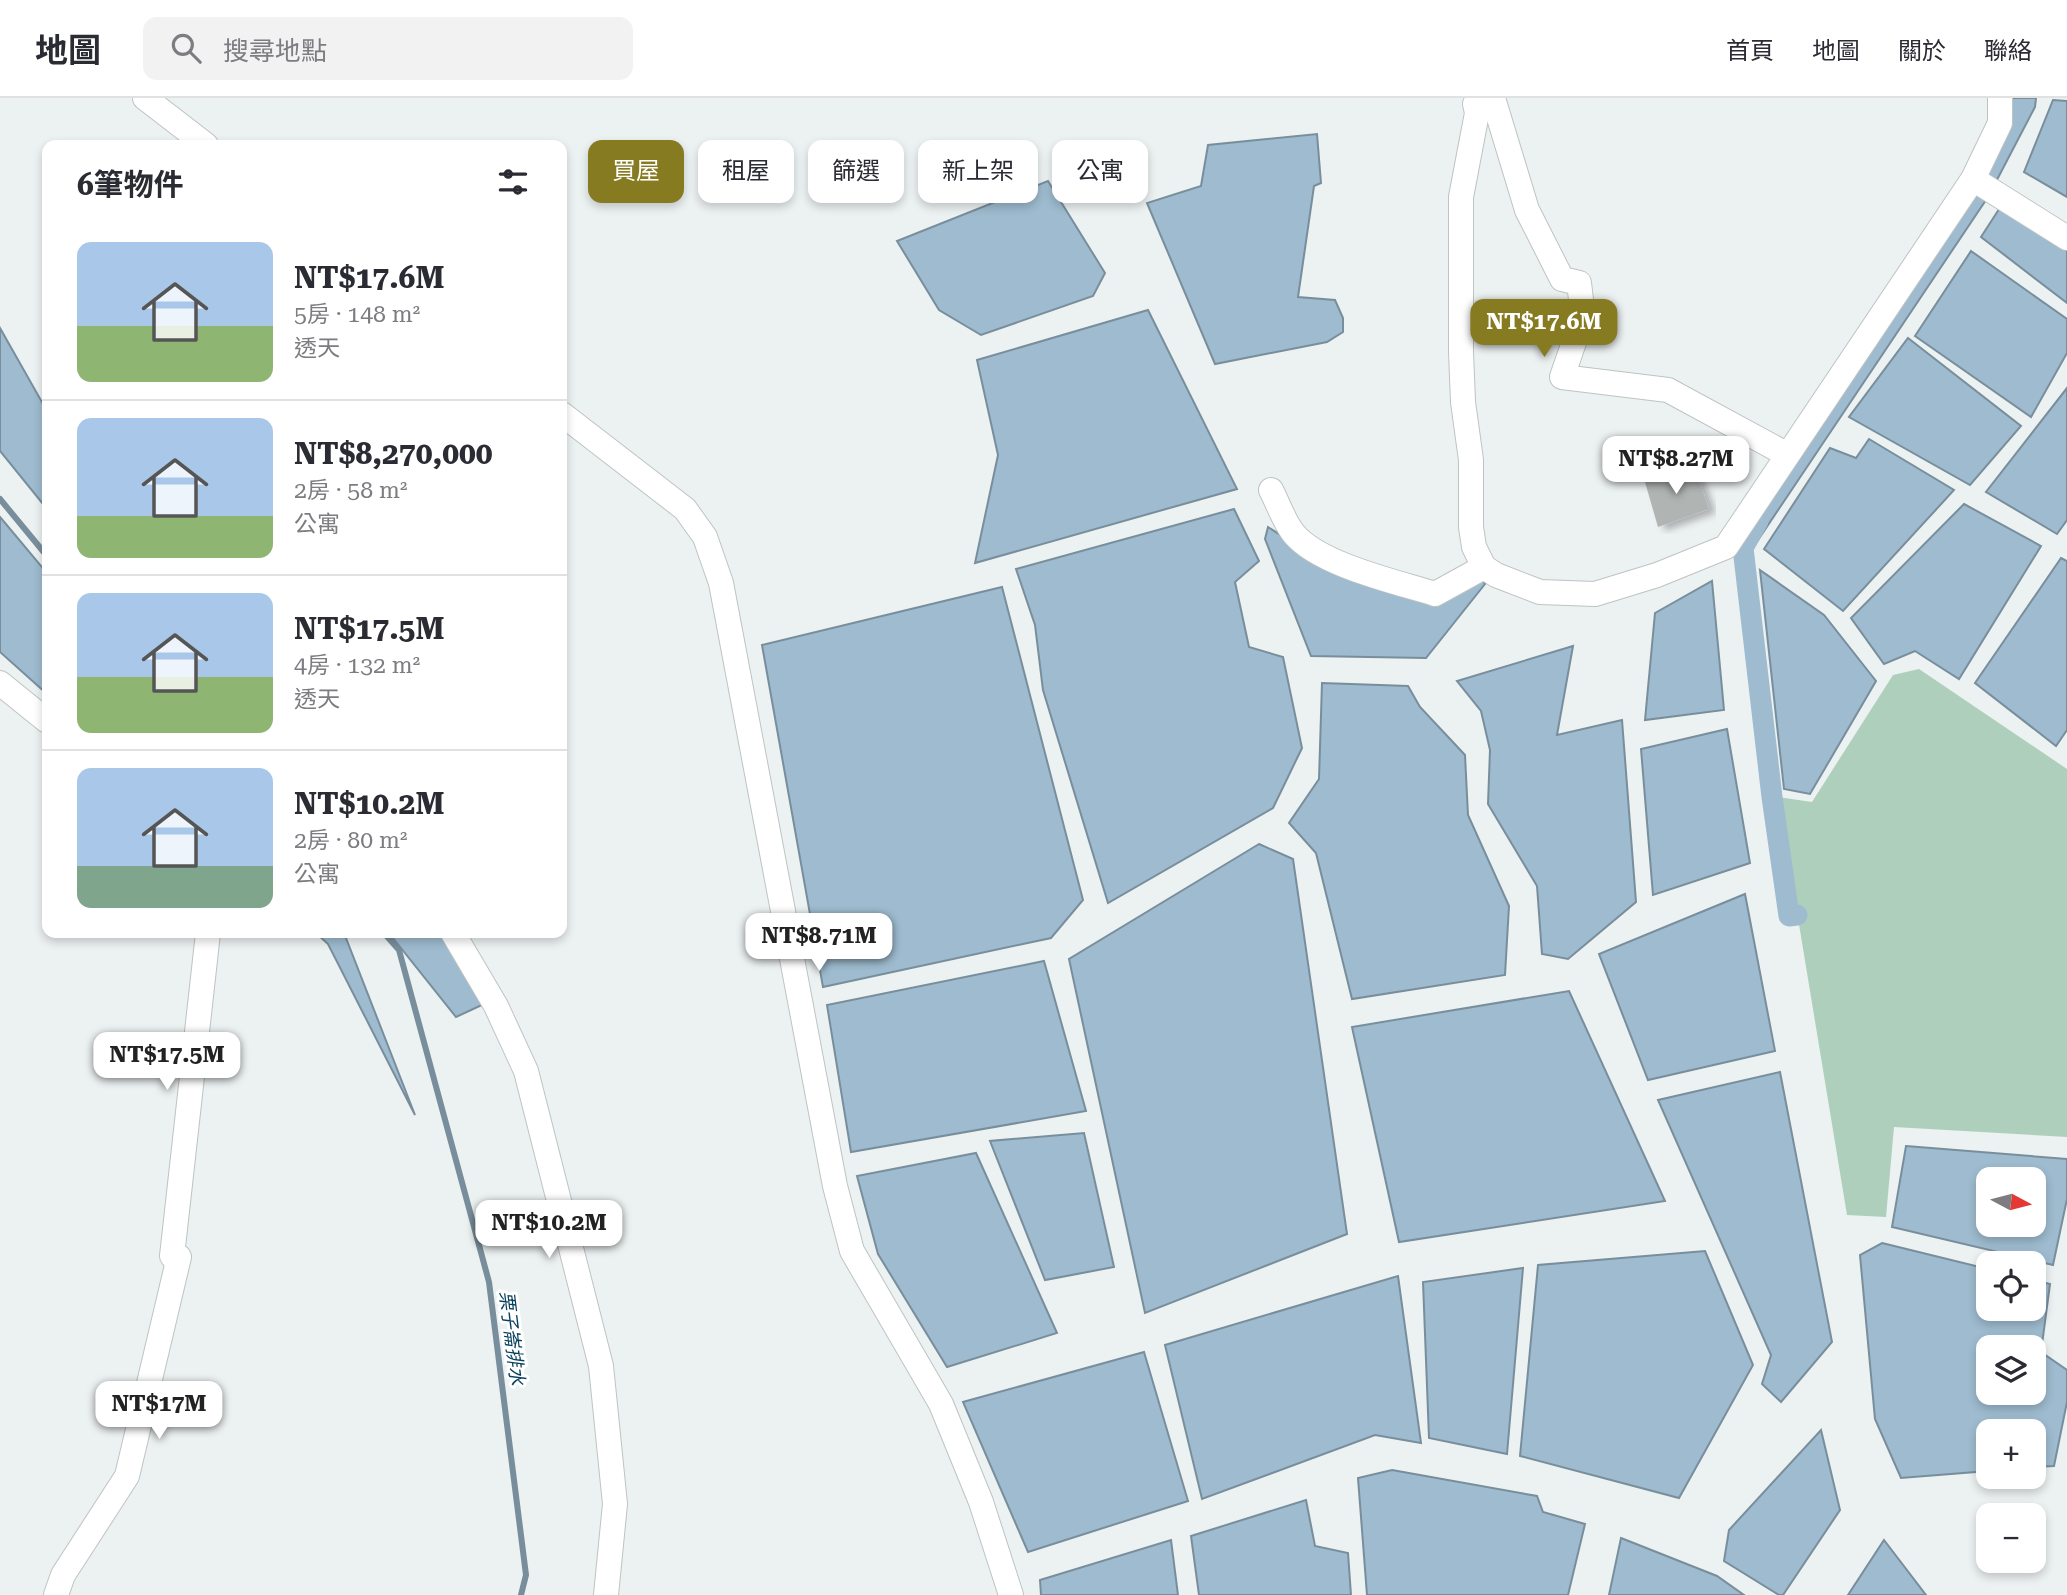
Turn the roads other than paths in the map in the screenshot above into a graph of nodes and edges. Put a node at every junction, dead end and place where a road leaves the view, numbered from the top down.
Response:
1 (145, 98) edge
2 (2000, 98) edge
3 (1484, 101) edge
4 (200, 140) edge
5 (1986, 186) junction
6 (2067, 238) edge
7 (567, 418) edge
8 (1786, 454) junction
9 (1271, 490) dead end
10 (1484, 567) junction
11 (0, 683) edge
12 (42, 717) edge
13 (207, 938) edge
14 (456, 938) edge
15 (56, 1595) edge
16 (606, 1595) edge
17 (1011, 1595) edge

1 - 4 street
2 - 5 street
3 - 8 street
3 - 10 street
5 - 6 street
5 - 8 street
7 - 17 street
8 - 10 street
9 - 10 street
11 - 12 street
13 - 15 street
14 - 16 street

